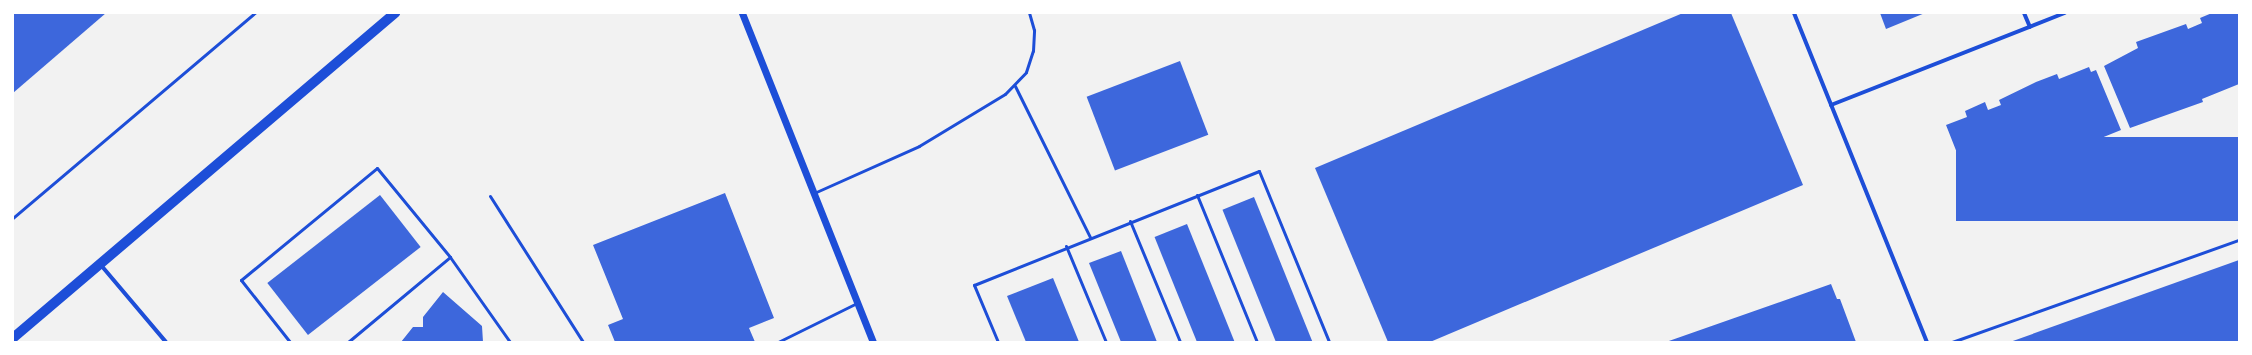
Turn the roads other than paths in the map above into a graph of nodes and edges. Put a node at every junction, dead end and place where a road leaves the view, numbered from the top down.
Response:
1 (395, 13) edge
2 (742, 13) edge
3 (1029, 13) edge
4 (1794, 13) edge
5 (2024, 13) edge
6 (2064, 13) edge
7 (2030, 27) junction
8 (1015, 86) junction
9 (1831, 105) junction
10 (814, 193) junction
11 (1197, 195) junction
12 (490, 196) dead end
13 (1130, 221) junction
14 (1090, 237) junction
15 (2239, 240) edge
16 (1066, 246) junction
17 (450, 257) junction
18 (100, 264) junction
19 (858, 303) junction
20 (13, 338) edge
21 (166, 342) edge
22 (290, 342) edge
23 (348, 342) edge
24 (510, 342) edge
25 (583, 342) edge
26 (778, 342) edge
27 (873, 342) edge
28 (998, 342) edge
29 (1106, 342) edge
30 (1180, 342) edge
31 (1257, 342) edge
32 (1329, 342) edge
33 (1927, 342) edge
34 (1952, 342) edge

1 - 18 main road
2 - 10 street
3 - 8 lane
4 - 9 street
5 - 7 street
6 - 7 street
7 - 9 street
8 - 10 lane
8 - 14 lane
9 - 33 street
10 - 19 street
11 - 13 lane
11 - 31 lane
11 - 32 lane
12 - 25 lane
13 - 14 lane
13 - 30 lane
14 - 16 lane
15 - 34 lane
16 - 28 lane
16 - 29 lane
17 - 22 lane
17 - 23 lane
17 - 24 lane
18 - 20 main road
18 - 21 street
19 - 26 lane
19 - 27 street

